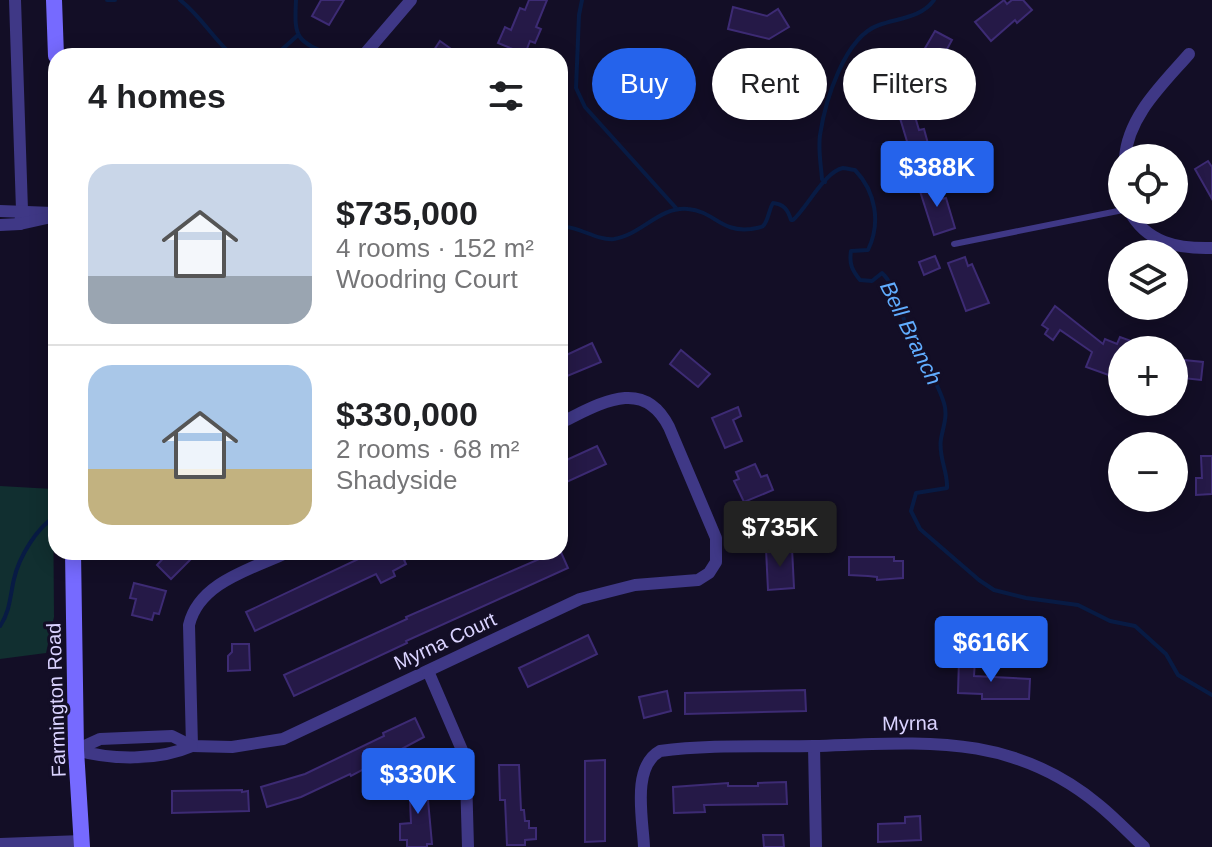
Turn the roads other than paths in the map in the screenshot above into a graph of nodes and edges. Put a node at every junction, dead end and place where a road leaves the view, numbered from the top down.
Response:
1 (15, 0) edge
2 (54, 0) edge
3 (411, 0) edge
4 (56, 48) edge
5 (370, 48) edge
6 (1189, 54) dead end
7 (1128, 144) edge
8 (22, 210) junction
9 (0, 211) edge
10 (1108, 213) edge
11 (48, 214) edge
12 (48, 217) edge
13 (20, 224) junction
14 (1139, 224) edge
15 (0, 225) edge
16 (954, 244) dead end
17 (1212, 248) edge
18 (568, 419) edge
19 (73, 560) edge
20 (272, 560) edge
21 (428, 671) junction
22 (192, 746) junction
23 (814, 746) junction
24 (76, 750) junction
25 (0, 844) edge
26 (82, 844) edge
27 (468, 847) edge
28 (644, 847) edge
29 (816, 847) edge
30 (1144, 847) edge

1 - 8 street
2 - 4 main road
3 - 5 street
6 - 7 street
8 - 9 street
8 - 11 street
8 - 13 street
10 - 16 lane
12 - 13 street
13 - 15 street
14 - 17 street
18 - 21 street, Myrna Court
19 - 24 main road, Farmington Road
20 - 22 street
21 - 22 street, Myrna Court
21 - 27 street
22 - 24 street, Myrna Court
23 - 28 street, Myrna
23 - 29 street
23 - 30 street, Myrna
24 - 26 main road, Farmington Road
25 - 26 street

